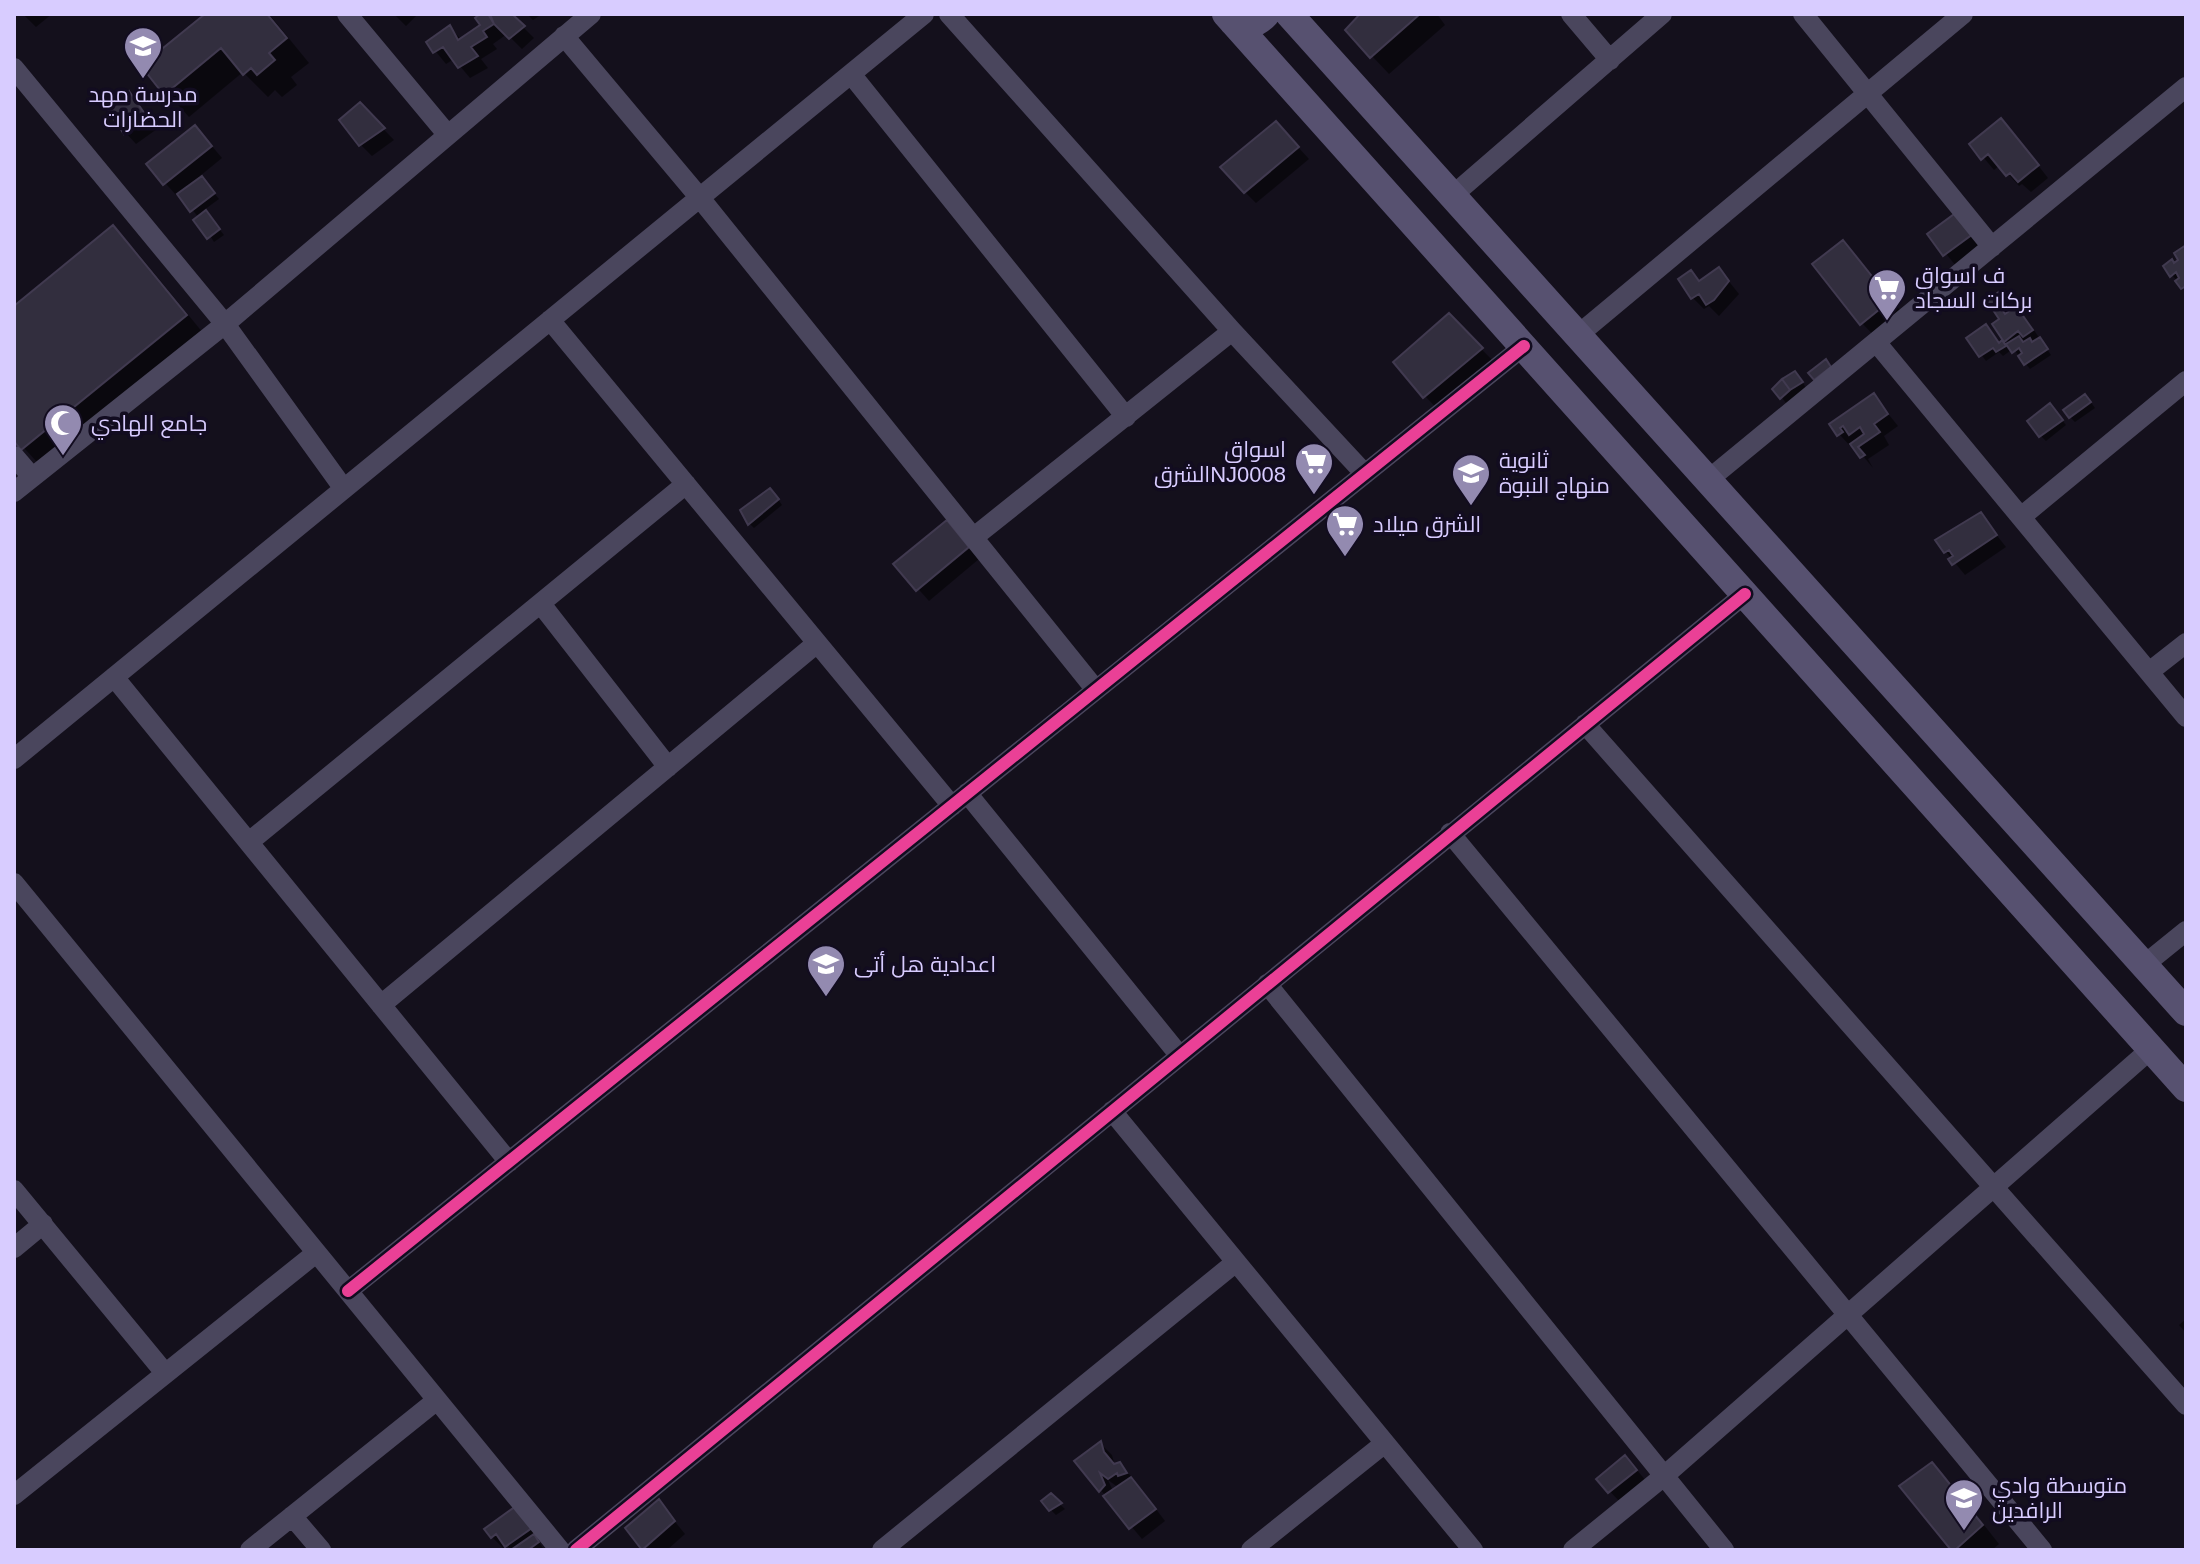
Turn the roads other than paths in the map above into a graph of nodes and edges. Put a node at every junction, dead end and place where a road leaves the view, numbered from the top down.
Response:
1 (347, 14) edge
2 (591, 14) edge
3 (924, 14) edge
4 (949, 14) edge
5 (1266, 14) edge
6 (1289, 14) edge
7 (1571, 14) edge
8 (1662, 14) edge
9 (1803, 14) edge
10 (1963, 14) edge
11 (1230, 18) edge
12 (564, 36) junction
13 (1610, 60) junction
14 (14, 68) edge
15 (1342, 73) junction
16 (851, 74) junction
17 (2186, 87) edge
18 (1868, 94) junction
19 (1306, 103) junction
20 (447, 134) junction
21 (1452, 196) junction
22 (700, 198) junction
23 (1992, 247) junction
24 (550, 320) junction
25 (225, 324) junction
26 (1232, 331) junction
27 (1578, 335) junction
28 (1876, 342) junction
29 (1524, 346) junction
30 (2186, 381) edge
31 (1126, 417) junction
32 (14, 456) edge
33 (1365, 474) junction
34 (32, 477) junction
35 (1708, 480) junction
36 (686, 484) junction
37 (344, 489) junction
38 (14, 492) edge
39 (2021, 517) junction
40 (974, 537) junction
41 (1745, 594) junction
42 (541, 604) junction
43 (817, 643) junction
44 (2186, 643) edge
45 (2149, 672) junction
46 (114, 677) junction
47 (1096, 690) junction
48 (2186, 717) edge
49 (1585, 724) junction
50 (14, 759) edge
51 (668, 767) junction
52 (959, 800) junction
53 (1450, 833) junction
54 (249, 842) junction
55 (14, 883) edge
56 (2186, 931) edge
57 (2144, 965) junction
58 (1267, 984) junction
59 (381, 1005) junction
60 (2186, 1012) edge
61 (2151, 1049) junction
62 (1180, 1056) junction
63 (2186, 1088) edge
64 (1112, 1111) junction
65 (509, 1162) junction
66 (1995, 1187) junction
67 (14, 1190) edge
68 (43, 1224) junction
69 (14, 1248) edge
70 (316, 1253) junction
71 (1236, 1262) junction
72 (348, 1291) junction
73 (1848, 1315) junction
74 (165, 1373) junction
75 (437, 1400) junction
76 (2186, 1405) edge
77 (1385, 1443) junction
78 (1664, 1476) junction
79 (14, 1495) edge
80 (292, 1516) junction
81 (250, 1550) edge
82 (321, 1550) edge
83 (560, 1550) edge
84 (576, 1550) edge
85 (882, 1550) edge
86 (1251, 1550) edge
87 (1473, 1550) edge
88 (1573, 1550) edge
89 (1724, 1550) edge
90 (2042, 1550) edge

1 - 20 street
2 - 12 street
3 - 16 street
4 - 26 street
5 - 11 street
6 - 15 street
7 - 13 street
8 - 13 street
9 - 18 street
10 - 18 street
11 - 19 street
12 - 20 street
12 - 22 street
13 - 21 street
14 - 25 street
15 - 19 street
15 - 21 street
16 - 22 street
16 - 31 street
17 - 23 street
18 - 23 street
18 - 27 street
19 - 29 street
20 - 25 street
21 - 27 street
22 - 24 street
22 - 40 street
23 - 28 street
24 - 36 street
24 - 37 street
25 - 34 street
25 - 37 street
26 - 31 street
26 - 33 street
27 - 35 street
28 - 35 street
28 - 39 street
29 - 33 street
29 - 41 street
30 - 39 street
31 - 40 street
32 - 34 street
33 - 47 street
34 - 38 street
35 - 57 street
36 - 42 street
36 - 43 street
37 - 46 street
39 - 45 street
40 - 47 street
41 - 49 street
41 - 61 street
42 - 51 street
42 - 54 street
43 - 51 street
43 - 52 street
44 - 45 street
45 - 48 street
46 - 50 street
46 - 54 street
47 - 52 street
49 - 53 street
49 - 66 street
51 - 59 street
52 - 62 street
52 - 65 street
53 - 58 street
53 - 73 street
54 - 59 street
55 - 70 street
56 - 57 street
57 - 60 street
58 - 62 street
58 - 78 street
59 - 65 street
61 - 63 street
61 - 66 street
62 - 64 street
64 - 71 street
64 - 84 street
65 - 72 street
66 - 73 street
66 - 76 street
67 - 68 street
68 - 69 street
68 - 74 street
70 - 72 street
70 - 74 street
71 - 77 street
71 - 85 street
72 - 75 street
73 - 78 street
73 - 90 street
74 - 79 street
75 - 80 street
75 - 83 street
77 - 86 street
77 - 87 street
78 - 88 street
78 - 89 street
80 - 81 street
80 - 82 street

